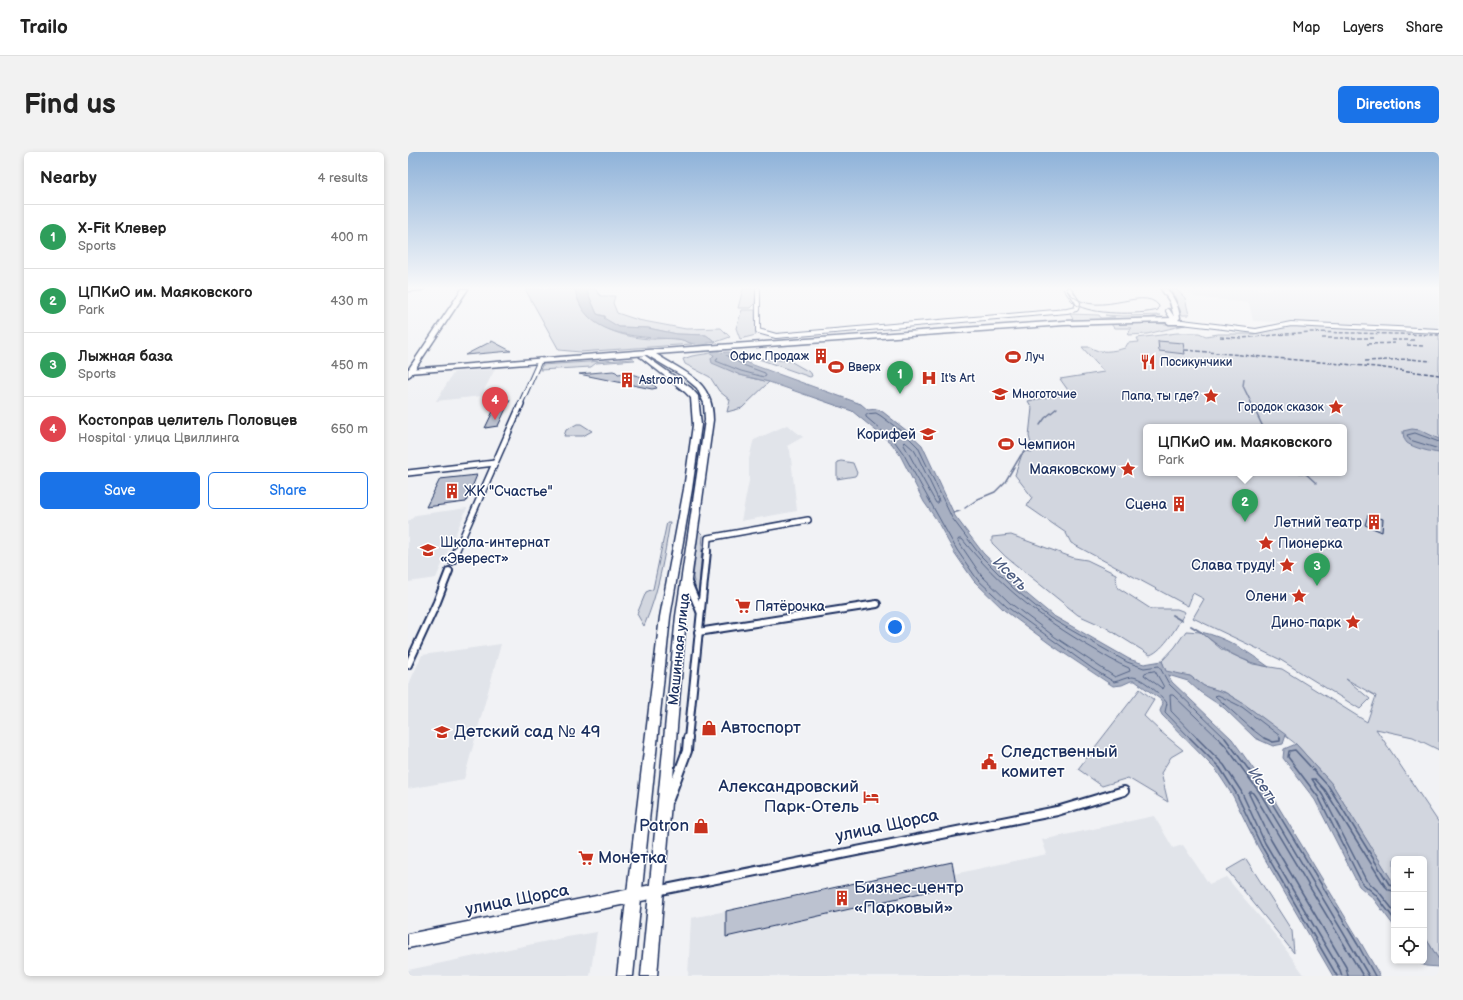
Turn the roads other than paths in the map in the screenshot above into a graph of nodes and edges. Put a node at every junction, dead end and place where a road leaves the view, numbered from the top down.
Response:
1 (439, 327) edge
2 (758, 327) edge
3 (881, 327) edge
4 (1001, 327) edge
5 (1226, 327) edge
6 (1274, 327) edge
7 (1376, 327) edge
8 (1439, 330) edge
9 (684, 351) junction
10 (648, 352) junction
11 (637, 353) junction
12 (540, 360) junction
13 (409, 372) edge
14 (681, 372) junction
15 (495, 463) junction
16 (408, 473) edge
17 (808, 520) dead end
18 (452, 561) dead end
19 (449, 571) dead end
20 (686, 578) junction
21 (878, 604) dead end
22 (701, 612) junction
23 (698, 632) junction
24 (408, 665) edge
25 (1124, 791) dead end
26 (664, 813) junction
27 (656, 891) junction
28 (633, 896) junction
29 (408, 941) edge
30 (625, 976) edge
31 (649, 976) edge

1 - 13 main road
2 - 3 street
4 - 9 main road
5 - 6 street
7 - 8 street
9 - 10 main road
9 - 14 main road
10 - 11 main road
10 - 14 main road, Машинная улица
11 - 12 main road
11 - 28 main road, Машинная улица
12 - 13 main road
12 - 15 street
14 - 20 main road, Машинная улица
15 - 16 street
15 - 18 street
17 - 22 street
19 - 24 street
20 - 22 street
20 - 26 main road, Машинная улица
21 - 23 street
22 - 23 street
23 - 26 street
25 - 27 street, улица Щорса
26 - 27 main road, Машинная улица
27 - 28 main road, улица Щорса
27 - 31 main road, Машинная улица
28 - 29 main road, улица Щорса
28 - 30 main road, Машинная улица

